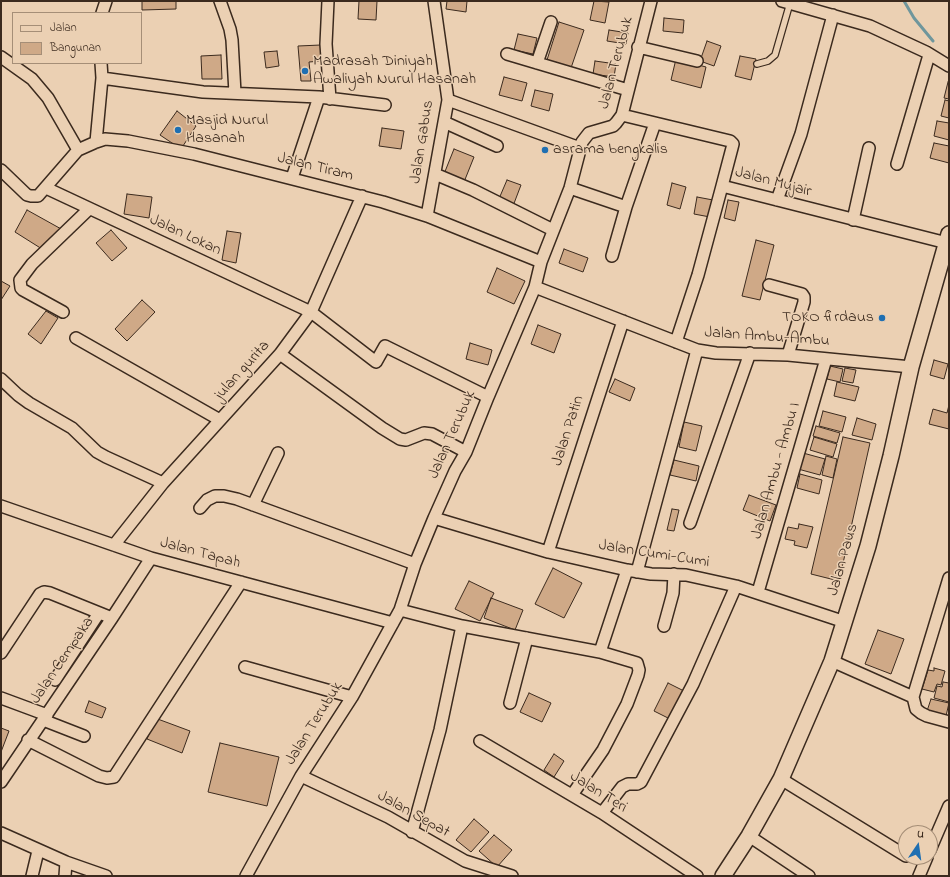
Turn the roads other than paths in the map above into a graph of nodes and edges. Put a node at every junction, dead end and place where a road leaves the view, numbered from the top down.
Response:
1 (106, 1) edge
2 (220, 1) edge
3 (328, 1) edge
4 (434, 1) edge
5 (651, 1) edge
6 (786, 2) edge
7 (819, 6) edge
8 (102, 12) edge
9 (832, 15) junction
10 (551, 22) dead end
11 (638, 47) junction
12 (507, 54) dead end
13 (929, 54) junction
14 (1, 57) edge
15 (697, 61) dead end
16 (537, 63) junction
17 (101, 64) edge
18 (757, 64) dead end
19 (949, 66) edge
20 (102, 78) junction
21 (628, 90) junction
22 (235, 93) junction
23 (325, 98) junction
24 (448, 100) junction
25 (385, 105) dead end
26 (622, 115) junction
27 (444, 122) junction
28 (654, 123) junction
29 (96, 142) junction
30 (497, 146) dead end
31 (580, 148) junction
32 (869, 148) dead end
33 (78, 150) junction
34 (897, 164) dead end
35 (1, 170) edge
36 (435, 174) junction
37 (292, 178) junction
38 (722, 186) junction
39 (46, 188) junction
40 (570, 188) junction
41 (362, 196) junction
42 (777, 200) junction
43 (626, 207) junction
44 (89, 209) junction
45 (427, 216) junction
46 (853, 220) junction
47 (553, 230) junction
48 (948, 238) edge
49 (612, 256) dead end
50 (541, 262) junction
51 (769, 285) dead end
52 (535, 287) junction
53 (63, 312) dead end
54 (312, 312) junction
55 (623, 321) junction
56 (76, 338) dead end
57 (676, 342) junction
58 (697, 350) junction
59 (750, 353) junction
60 (280, 354) junction
61 (788, 355) junction
62 (826, 359) junction
63 (911, 367) junction
64 (1, 379) edge
65 (488, 397) junction
66 (220, 420) junction
67 (466, 452) junction
68 (278, 453) dead end
69 (163, 482) junction
70 (253, 505) junction
71 (1, 506) edge
72 (200, 508) dead end
73 (434, 518) junction
74 (690, 523) dead end
75 (114, 545) junction
76 (548, 552) junction
77 (151, 558) junction
78 (415, 564) junction
79 (632, 571) junction
80 (674, 574) junction
81 (949, 578) edge
82 (241, 582) junction
83 (736, 586) junction
84 (758, 592) junction
85 (400, 610) junction
86 (99, 613) junction
87 (112, 618) junction
88 (845, 622) junction
89 (393, 623) junction
90 (462, 626) junction
91 (664, 626) dead end
92 (527, 638) junction
93 (74, 652) junction
94 (600, 652) junction
95 (1, 653) edge
96 (85, 658) junction
97 (832, 661) junction
98 (245, 667) dead end
99 (55, 680) dead end
100 (352, 697) junction
101 (913, 697) junction
102 (1, 698) edge
103 (510, 703) dead end
104 (45, 717) junction
105 (949, 722) edge
106 (84, 736) dead end
107 (28, 740) junction
108 (480, 741) dead end
109 (301, 776) junction
110 (781, 779) junction
111 (1, 782) edge
112 (572, 795) junction
113 (949, 806) edge
114 (602, 814) junction
115 (945, 824) edge
116 (412, 832) junction
117 (1, 833) edge
118 (749, 836) junction
119 (938, 836) edge
120 (38, 850) junction
121 (898, 852) edge
122 (66, 862) junction
123 (727, 875) edge
124 (32, 876) edge
125 (65, 876) edge
126 (106, 876) edge
127 (246, 876) edge
128 (512, 876) edge
129 (697, 876) edge
130 (809, 876) edge

1 - 8 street
2 - 22 street
3 - 23 street
4 - 24 street, Jalan Gabus
5 - 11 street, Jalan Terubuk
6 - 7 street
6 - 18 lane
7 - 9 street
9 - 13 street
9 - 42 street
10 - 16 street
11 - 15 street
11 - 21 street, Jalan Terubuk
12 - 16 street
13 - 19 street
13 - 34 street
14 - 33 street
16 - 21 street
17 - 20 street
20 - 22 street
20 - 29 street
21 - 26 street, Jalan Terubuk
22 - 23 street
23 - 25 street
23 - 37 street
24 - 27 street, Jalan Gabus
24 - 31 street
26 - 28 street, Jalan Mujair
26 - 31 street, Jalan Terubuk
27 - 30 street
27 - 36 street, Jalan Gabus
28 - 38 street, Jalan Mujair
28 - 43 street
29 - 33 street, Jalan Tiram
29 - 37 street, Jalan Tiram
31 - 40 street, Jalan Terubuk
32 - 46 street
33 - 39 street
35 - 39 street
36 - 45 street, Jalan Gabus
36 - 47 street
37 - 41 street, Jalan Tiram
38 - 42 street, Jalan Mujair
38 - 57 street
39 - 44 street, Jalan Lokan
40 - 43 street
40 - 47 street, Jalan Terubuk
41 - 45 street, Jalan Tiram
41 - 54 street, julan gurita
42 - 46 street, Jalan Mujair
43 - 49 street
44 - 53 street
44 - 54 street, Jalan Lokan
45 - 50 street, Jalan Tiram
46 - 48 street, Jalan Mujair
47 - 50 street, Jalan Terubuk
48 - 63 main road, Jalan Paus
50 - 52 street, Jalan Terubuk
51 - 61 street
52 - 55 street, Jalan Ambu-Ambu
52 - 65 street, Jalan Terubuk
54 - 60 street, julan gurita
54 - 65 street, Jalan Lokan
55 - 57 street, Jalan Ambu-Ambu
55 - 76 street, Jalan Patin
56 - 66 street
57 - 58 street, Jalan Ambu-Ambu
58 - 59 street, Jalan Ambu-Ambu
58 - 79 street
59 - 61 street, Jalan Ambu-Ambu
59 - 74 street
60 - 66 street, julan gurita
60 - 67 street
61 - 62 street, Jalan Ambu-Ambu
62 - 63 street, Jalan Ambu-Ambu
62 - 84 street, Jalan Ambu - Ambu I
63 - 88 main road, Jalan Paus
64 - 69 street
65 - 67 street, Jalan Terubuk
66 - 69 street, julan gurita
67 - 73 street, Jalan Terubuk
68 - 70 street
69 - 75 street, julan gurita
70 - 72 street
70 - 78 street
71 - 75 street, Jalan Tapah
73 - 76 street, Jalan Cumi-Cumi
73 - 78 street, Jalan Terubuk
75 - 77 street, Jalan Tapah
76 - 79 street, Jalan Cumi-Cumi
77 - 82 street, Jalan Tapah
77 - 87 street, Jalan Cempaka
78 - 85 street, Jalan Terubuk
79 - 80 street, Jalan Cumi-Cumi
79 - 94 street
80 - 83 street, Jalan Cumi-Cumi
80 - 91 street
81 - 101 street
82 - 89 street, Jalan Tapah
82 - 107 street
83 - 84 street, Jalan Cumi-Cumi
83 - 114 street
84 - 88 street, Jalan Cumi-Cumi
85 - 89 street, Jalan Terubuk
85 - 90 street
86 - 87 street
86 - 93 street
86 - 95 street
87 - 96 street, Jalan Cempaka
88 - 97 main road, Jalan Paus
89 - 100 street, Jalan Terubuk
90 - 92 street
90 - 116 street
92 - 94 street
92 - 103 street
93 - 96 street
93 - 99 street
94 - 112 street
96 - 104 street, Jalan Cempaka
97 - 101 street
97 - 110 main road, Jalan Paus
98 - 100 street
100 - 109 street, Jalan Terubuk
101 - 105 street
102 - 104 street
104 - 106 street
104 - 107 street, Jalan Cempaka
107 - 111 street, Jalan Cempaka
108 - 112 street, Jalan Teri
109 - 116 street, Jalan Sepat
109 - 127 street, Jalan Terubuk
110 - 118 main road, Jalan Paus
110 - 121 street
112 - 114 street, Jalan Teri
113 - 115 street
114 - 129 street, Jalan Teri
115 - 119 street
116 - 128 street, Jalan Sepat
117 - 120 street
118 - 123 main road, Jalan Paus
118 - 130 street
120 - 122 street
120 - 124 street
122 - 125 street
122 - 126 street

